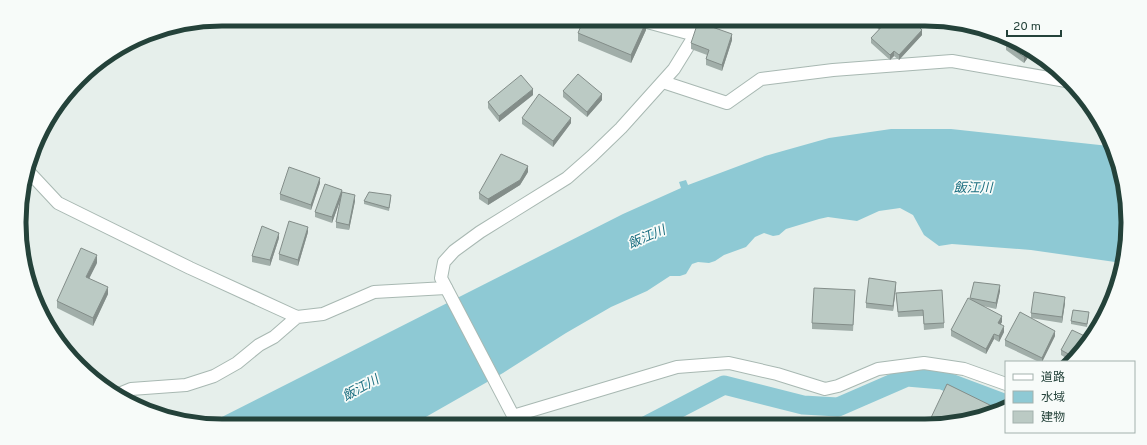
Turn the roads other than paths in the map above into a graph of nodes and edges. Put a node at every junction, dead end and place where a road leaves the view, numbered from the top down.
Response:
1 (664, 26) edge
2 (698, 26) edge
3 (695, 34) junction
4 (1059, 80) edge
5 (663, 82) junction
6 (32, 175) edge
7 (446, 288) junction
8 (297, 317) junction
9 (1005, 384) edge
10 (123, 392) edge
11 (515, 419) edge
12 (522, 419) edge

1 - 3 street
2 - 3 street
3 - 5 street
4 - 5 street
5 - 7 street
6 - 8 street
7 - 8 street
7 - 11 street
8 - 10 street
9 - 12 street

